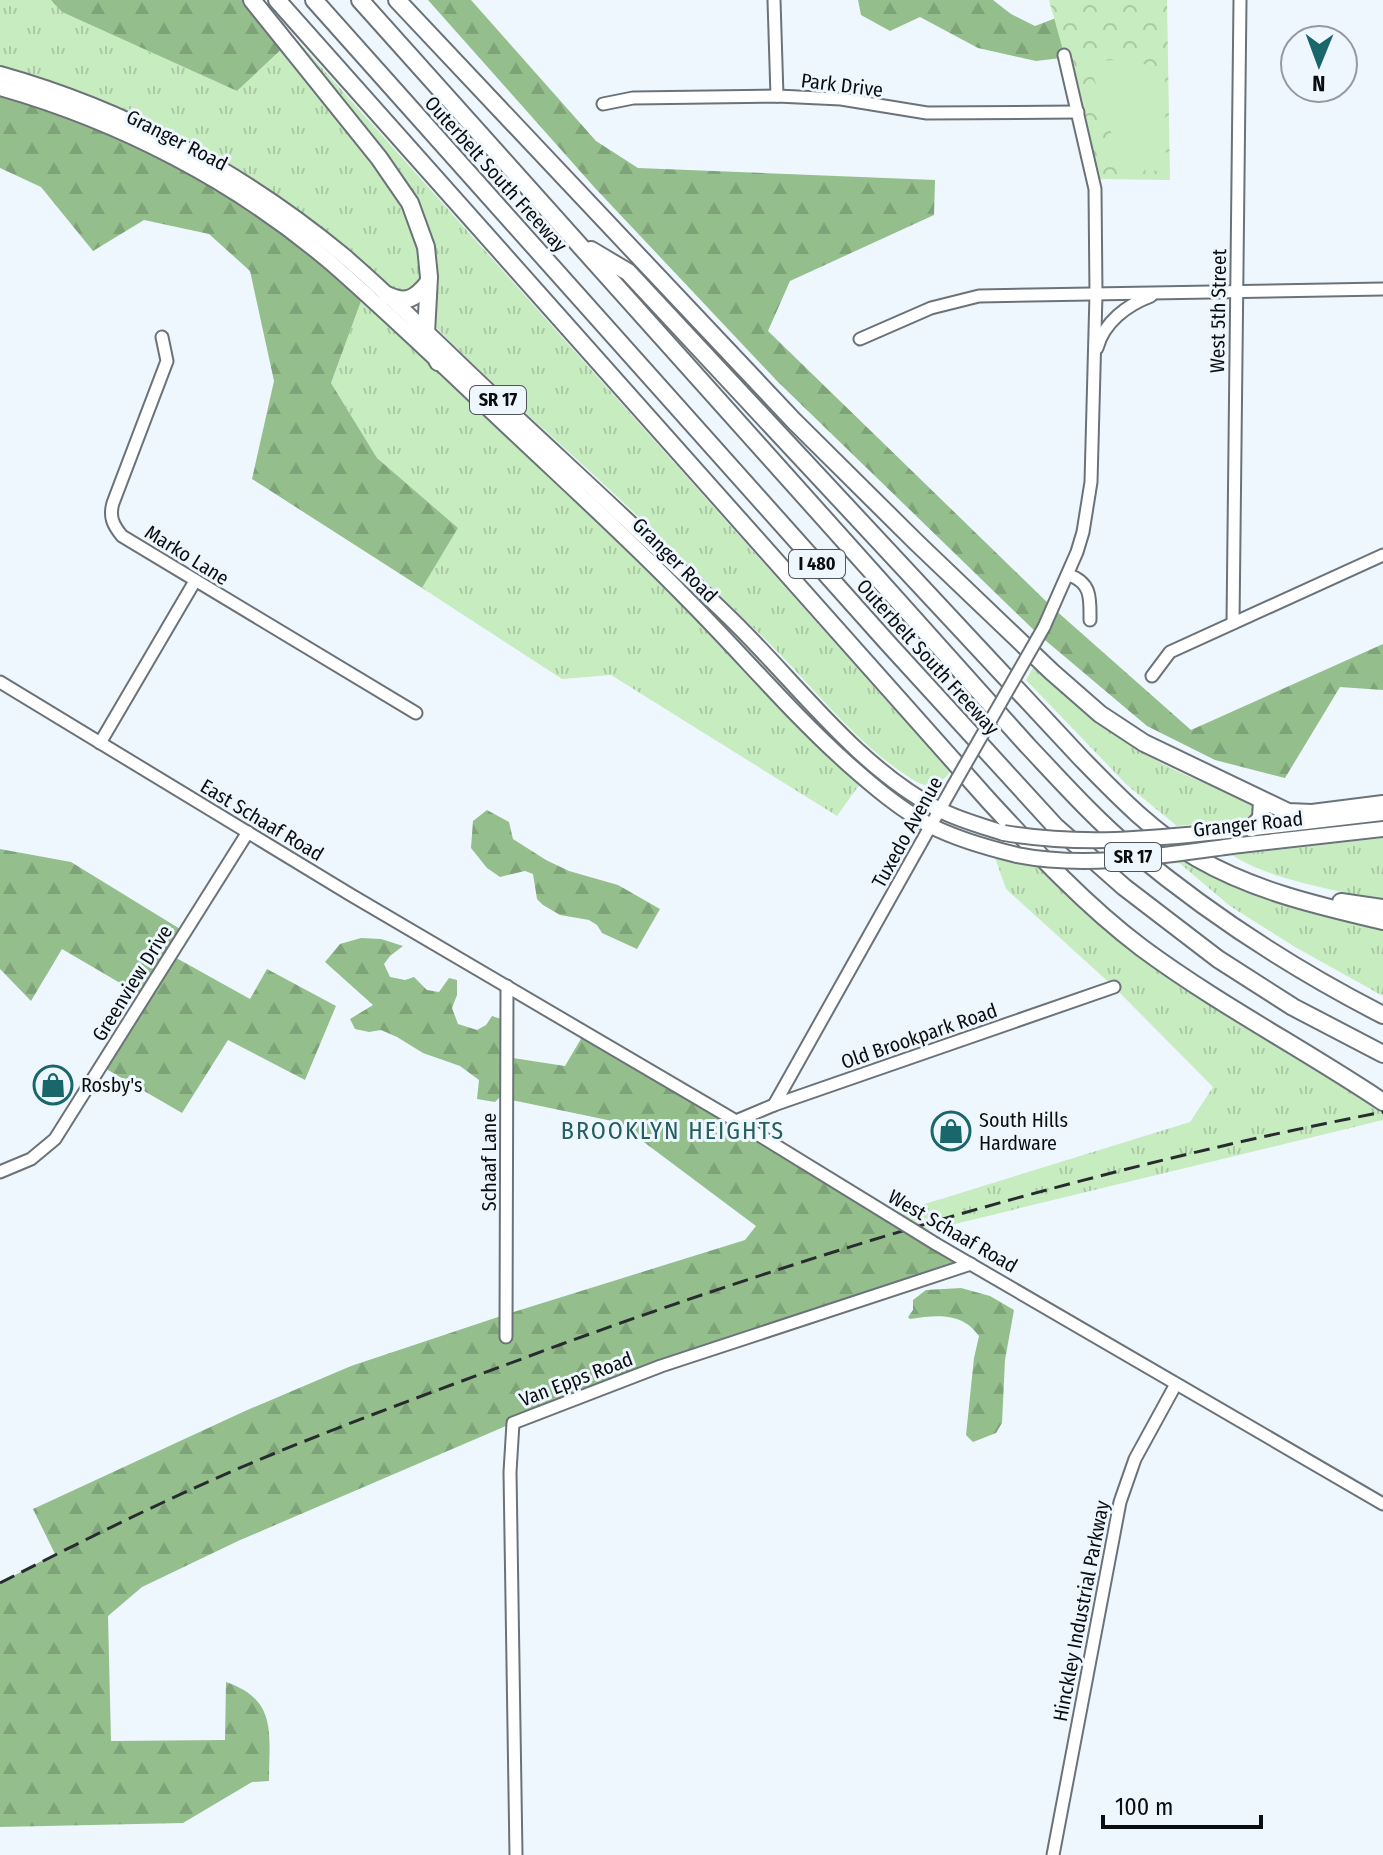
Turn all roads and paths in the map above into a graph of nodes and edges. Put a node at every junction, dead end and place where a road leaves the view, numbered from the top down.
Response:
1 (252, 0) edge
2 (277, 0) edge
3 (314, 0) edge
4 (360, 0) edge
5 (397, 0) edge
6 (774, 0) edge
7 (1240, 0) edge
8 (1064, 55) dead end
9 (0, 74) edge
10 (0, 88) edge
11 (777, 96) junction
12 (603, 104) dead end
13 (1078, 112) junction
14 (576, 241) junction
15 (428, 283) junction
16 (1383, 289) edge
17 (1237, 292) junction
18 (1165, 293) junction
19 (1096, 294) junction
20 (387, 295) junction
21 (426, 333) junction
22 (162, 337) dead end
23 (860, 339) dead end
24 (1094, 361) junction
25 (438, 362) junction
26 (1383, 555) edge
27 (1069, 575) junction
28 (195, 581) junction
29 (1090, 620) dead end
30 (1233, 623) junction
31 (1152, 676) dead end
32 (0, 682) edge
33 (416, 713) dead end
34 (100, 743) junction
35 (1262, 801) junction
36 (1383, 804) edge
37 (939, 810) junction
38 (1383, 813) edge
39 (931, 826) junction
40 (1383, 829) edge
41 (248, 832) junction
42 (1250, 836) junction
43 (1311, 903) junction
44 (1383, 908) edge
45 (1383, 921) edge
46 (507, 986) junction
47 (1114, 987) dead end
48 (1383, 1015) edge
49 (1383, 1054) edge
50 (1383, 1102) edge
51 (774, 1105) junction
52 (736, 1121) junction
53 (0, 1172) edge
54 (971, 1264) junction
55 (506, 1337) dead end
56 (1176, 1384) junction
57 (1383, 1504) edge
58 (516, 1855) edge
59 (1053, 1855) edge

1 - 15 highway
2 - 50 highway
3 - 49 highway, Outerbelt South Freeway / I 480
4 - 14 highway, Outerbelt South Freeway / I 480
5 - 35 highway
6 - 11 street
7 - 17 street, West 5th Street
8 - 13 street, Tuxedo Avenue
9 - 20 main road, Granger Road / SR 17
10 - 25 main road, Granger Road / SR 17
11 - 12 street, Park Drive
11 - 13 street, Park Drive
13 - 19 street, Tuxedo Avenue
14 - 43 highway
14 - 48 highway, Outerbelt South Freeway / I 480
15 - 20 highway
15 - 21 highway
16 - 17 street
17 - 18 street
17 - 30 street, West 5th Street
18 - 19 street
18 - 24 street
19 - 23 street
19 - 24 street, Tuxedo Avenue
20 - 21 main road, Granger Road / SR 17
21 - 25 highway
21 - 37 main road, Granger Road / SR 17
22 - 28 street, Marko Lane
24 - 27 street, Tuxedo Avenue
25 - 39 main road, Granger Road / SR 17
26 - 30 street
27 - 29 street
27 - 37 street, Tuxedo Avenue, bridge
28 - 33 street, Marko Lane
28 - 34 street
30 - 31 street
32 - 34 street, East Schaaf Road
34 - 41 street, East Schaaf Road
35 - 36 highway
35 - 42 highway
37 - 39 street, Tuxedo Avenue
37 - 42 main road, Granger Road / SR 17, bridge
38 - 42 main road, Granger Road / SR 17
39 - 42 main road, Granger Road / SR 17, bridge
39 - 51 street, Tuxedo Avenue
40 - 42 main road, Granger Road / SR 17
41 - 46 street, East Schaaf Road
41 - 53 street, Greenview Drive
43 - 44 highway
43 - 45 highway
46 - 52 street, West Schaaf Road
46 - 55 street, Schaaf Lane
47 - 51 street, Old Brookpark Road
51 - 52 street, Old Brookpark Road
52 - 54 street, West Schaaf Road, bridge
54 - 56 street, West Schaaf Road
54 - 58 street, Van Epps Road
56 - 57 street, West Schaaf Road
56 - 59 street, Hinckley Industrial Parkway

